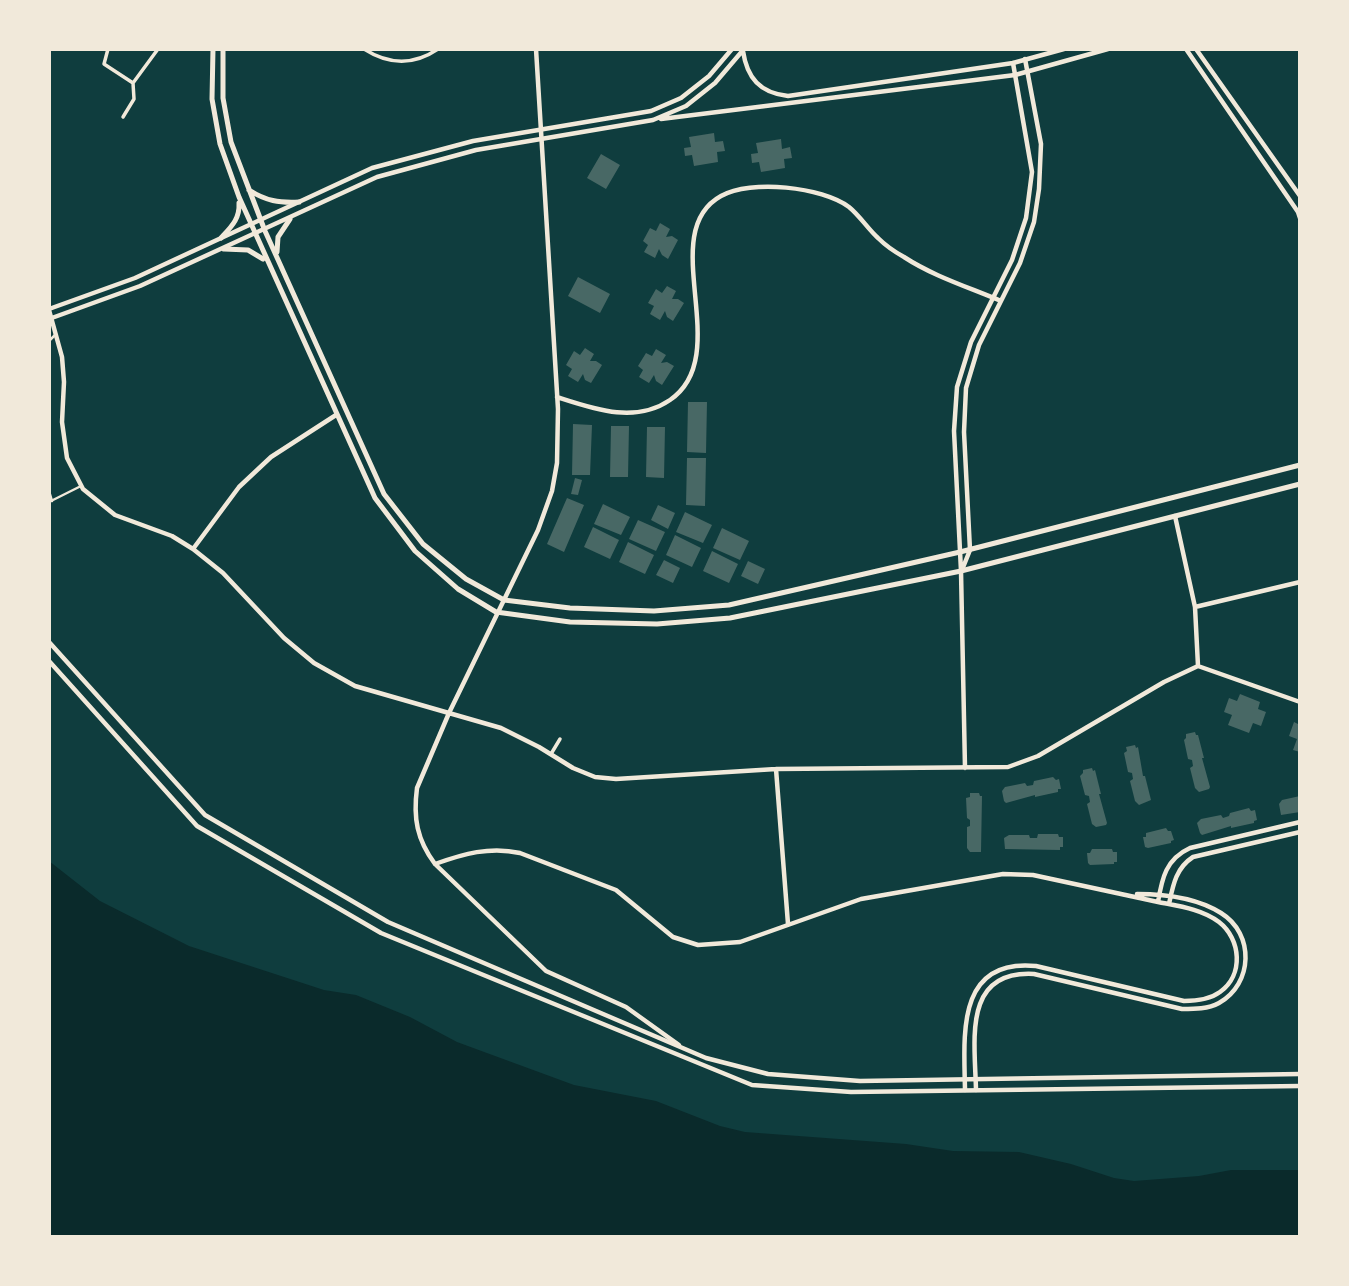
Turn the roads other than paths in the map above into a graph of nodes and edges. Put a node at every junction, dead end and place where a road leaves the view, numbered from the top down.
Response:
1 (108, 49) edge
2 (158, 49) edge
3 (213, 49) edge
4 (223, 49) edge
5 (364, 49) edge
6 (438, 49) edge
7 (536, 49) edge
8 (732, 49) edge
9 (1064, 49) edge
10 (1108, 49) edge
11 (1186, 49) edge
12 (1196, 49) edge
13 (743, 50) edge
14 (1025, 59) junction
15 (1013, 63) junction
16 (1028, 71) junction
17 (1015, 75) junction
18 (133, 83) junction
19 (123, 117) dead end
20 (653, 120) junction
21 (541, 128) junction
22 (542, 138) junction
23 (249, 190) junction
24 (1300, 196) edge
25 (239, 197) junction
26 (299, 202) junction
27 (1300, 218) edge
28 (290, 219) junction
29 (260, 220) junction
30 (249, 224) junction
31 (265, 231) junction
32 (254, 236) junction
33 (221, 238) junction
34 (224, 249) junction
35 (277, 258) junction
36 (267, 262) junction
37 (994, 298) junction
38 (1000, 301) junction
39 (49, 310) edge
40 (50, 318) edge
41 (56, 334) junction
42 (49, 341) edge
43 (557, 397) junction
44 (336, 415) junction
45 (1300, 465) edge
46 (1300, 484) edge
47 (81, 486) junction
48 (49, 491) edge
49 (50, 502) edge
50 (1175, 516) junction
51 (193, 549) junction
52 (970, 550) junction
53 (960, 552) junction
54 (961, 571) junction
55 (1300, 582) edge
56 (503, 600) junction
57 (1195, 607) junction
58 (496, 612) junction
59 (49, 642) edge
60 (50, 664) edge
61 (1198, 666) junction
62 (1300, 702) edge
63 (449, 713) junction
64 (560, 739) dead end
65 (551, 754) junction
66 (965, 768) junction
67 (776, 769) junction
68 (1300, 822) edge
69 (1300, 832) edge
70 (435, 864) junction
71 (1130, 894) junction
72 (1159, 894) junction
73 (1170, 897) junction
74 (1158, 902) junction
75 (1169, 904) junction
76 (788, 924) junction
77 (681, 1046) junction
78 (1300, 1074) edge
79 (965, 1080) junction
80 (976, 1080) junction
81 (1300, 1086) edge
82 (965, 1090) junction
83 (976, 1090) junction

1 - 18 street
2 - 18 street
3 - 25 main road
4 - 23 main road
5 - 6 street
7 - 21 street
8 - 21 street
9 - 14 street
10 - 16 street
11 - 27 street
12 - 24 street
13 - 15 street
13 - 20 street
14 - 15 street
14 - 16 street
15 - 17 street
16 - 17 street
16 - 38 street
17 - 20 street
17 - 37 street
18 - 19 street
20 - 22 street
21 - 22 street
21 - 26 street
22 - 28 street
22 - 43 street
23 - 26 main road
23 - 29 main road
25 - 30 main road
25 - 33 main road
26 - 29 street
28 - 31 street
28 - 35 main road
29 - 30 street
29 - 31 main road
30 - 32 main road
30 - 33 street
31 - 32 street
31 - 35 main road
32 - 34 street
32 - 36 main road
33 - 39 street
34 - 36 main road
34 - 40 street
35 - 56 main road
36 - 44 main road
37 - 38 street
37 - 43 street
37 - 53 street
38 - 52 street
39 - 40 street
40 - 41 street
41 - 42 street
41 - 47 street
43 - 56 street
44 - 51 street
44 - 58 main road
45 - 52 main road
46 - 50 main road
47 - 49 street
47 - 51 street
48 - 49 street
50 - 54 main road
50 - 57 street
51 - 63 street
52 - 53 main road
52 - 54 street
53 - 54 street
53 - 56 main road
54 - 58 main road
54 - 66 street
55 - 57 street
56 - 58 street
57 - 61 street
58 - 63 street
59 - 77 street
60 - 82 street
61 - 62 street
61 - 66 street
63 - 65 street
63 - 70 street
64 - 65 street
65 - 67 street
66 - 67 street
67 - 76 street
68 - 72 street
69 - 73 street
70 - 76 street
70 - 77 street
71 - 72 street
71 - 74 street
71 - 76 street
72 - 73 street
72 - 74 street
73 - 75 street
73 - 80 street
74 - 75 street
75 - 79 street
77 - 79 street
78 - 80 street
79 - 80 street
79 - 82 street
80 - 83 street
81 - 83 street
82 - 83 street

